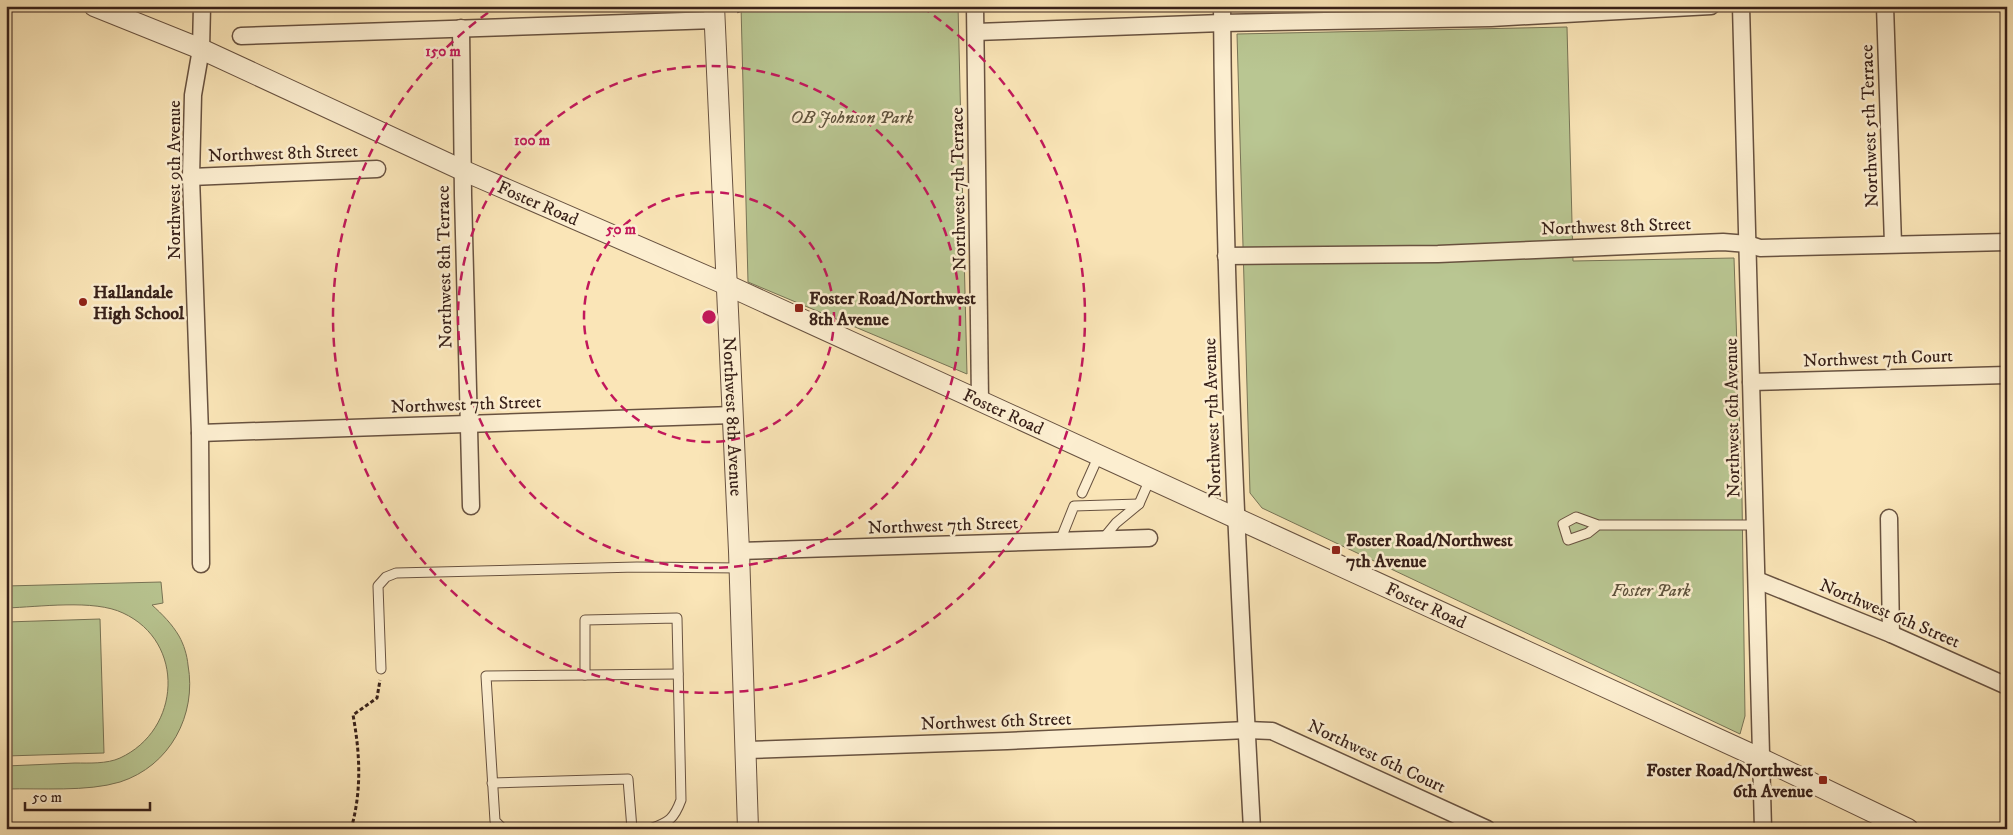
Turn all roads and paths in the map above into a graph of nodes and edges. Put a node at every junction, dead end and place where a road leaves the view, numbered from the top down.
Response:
1 (94, 6) edge
2 (202, 6) edge
3 (750, 6) edge
4 (975, 6) edge
5 (1222, 6) edge
6 (1711, 6) edge
7 (1740, 6) edge
8 (1885, 6) edge
9 (737, 12) dead end
10 (1490, 12) edge
11 (714, 13) edge
12 (1222, 23) junction
13 (460, 28) junction
14 (976, 32) junction
15 (241, 36) dead end
16 (201, 49) junction
17 (377, 169) dead end
18 (462, 170) junction
19 (191, 177) junction
20 (2007, 242) edge
21 (1748, 244) junction
22 (1893, 244) junction
23 (1226, 256) junction
24 (727, 285) junction
25 (2007, 375) edge
26 (1751, 382) junction
27 (980, 401) junction
28 (733, 415) junction
29 (468, 424) junction
30 (200, 434) junction
31 (1098, 455) junction
32 (1150, 479) junction
33 (1082, 493) dead end
34 (1139, 504) junction
35 (471, 506) dead end
36 (1236, 518) junction
37 (1889, 518) dead end
38 (1598, 525) dead end
39 (1755, 525) junction
40 (1149, 538) dead end
41 (1102, 540) junction
42 (1060, 541) junction
43 (740, 559) junction
44 (201, 564) dead end
45 (1757, 580) junction
46 (1891, 634) junction
47 (381, 669) joint
48 (585, 674) junction
49 (678, 674) junction
50 (2007, 686) edge
51 (1247, 730) junction
52 (747, 750) junction
53 (1762, 759) junction
54 (492, 783) junction
55 (351, 829) edge
56 (504, 829) edge
57 (632, 829) edge
58 (650, 829) edge
59 (748, 829) edge
60 (1252, 829) edge
61 (1487, 829) edge
62 (1763, 829) edge
63 (1908, 829) edge

1 - 16 street, Foster Road
2 - 16 street, Northwest 9th Avenue
3 - 9 path
4 - 14 street, Northwest 7th Terrace
5 - 12 street, Northwest 7th Avenue
6 - 10 street
7 - 21 street, Northwest 6th Avenue
8 - 22 street, Northwest 5th Terrace
10 - 12 street
11 - 13 street
11 - 24 street, Northwest 8th Avenue
12 - 14 street
12 - 23 street, Northwest 7th Avenue
13 - 15 street
13 - 18 street, Northwest 8th Terrace
14 - 27 street, Northwest 7th Terrace
16 - 18 street, Foster Road
16 - 19 street, Northwest 9th Avenue
17 - 19 street, Northwest 8th Street
18 - 24 street, Foster Road
18 - 29 street, Northwest 8th Terrace
19 - 30 street, Northwest 9th Avenue
20 - 22 street, Northwest 8th Street
21 - 22 street, Northwest 8th Street
21 - 23 street, Northwest 8th Street
21 - 26 street, Northwest 6th Avenue
23 - 36 street, Northwest 7th Avenue
24 - 27 street, Foster Road
24 - 28 street, Northwest 8th Avenue
25 - 26 street, Northwest 7th Court
26 - 39 street, Northwest 6th Avenue
27 - 31 street, Foster Road
28 - 29 street, Northwest 7th Street
28 - 43 street, Northwest 8th Avenue
29 - 30 street, Northwest 7th Street
29 - 35 street, Northwest 8th Terrace
30 - 44 street, Northwest 9th Avenue
31 - 32 street, Foster Road
31 - 33 lane
32 - 34 lane
32 - 36 street, Foster Road
34 - 41 lane
34 - 42 lane
36 - 51 street, Northwest 7th Avenue
36 - 53 street, Foster Road
37 - 46 street
38 - 39 lane
39 - 45 street, Northwest 6th Avenue
40 - 41 street, Northwest 7th Street
41 - 42 street, Northwest 7th Street
42 - 43 street, Northwest 7th Street
43 - 47 lane
43 - 52 street, Northwest 8th Avenue
45 - 46 street, Northwest 6th Street
45 - 53 street, Northwest 6th Avenue
46 - 50 street, Northwest 6th Street
47 - 55 path
48 - 49 lane
48 - 49 lane
48 - 54 lane
49 - 58 lane
51 - 52 street, Northwest 6th Street
51 - 60 street, Northwest 7th Avenue
51 - 61 street, Northwest 6th Court
52 - 59 street, Northwest 8th Avenue
53 - 62 street, Northwest 6th Avenue
53 - 63 street, Foster Road
54 - 56 lane
54 - 57 lane

